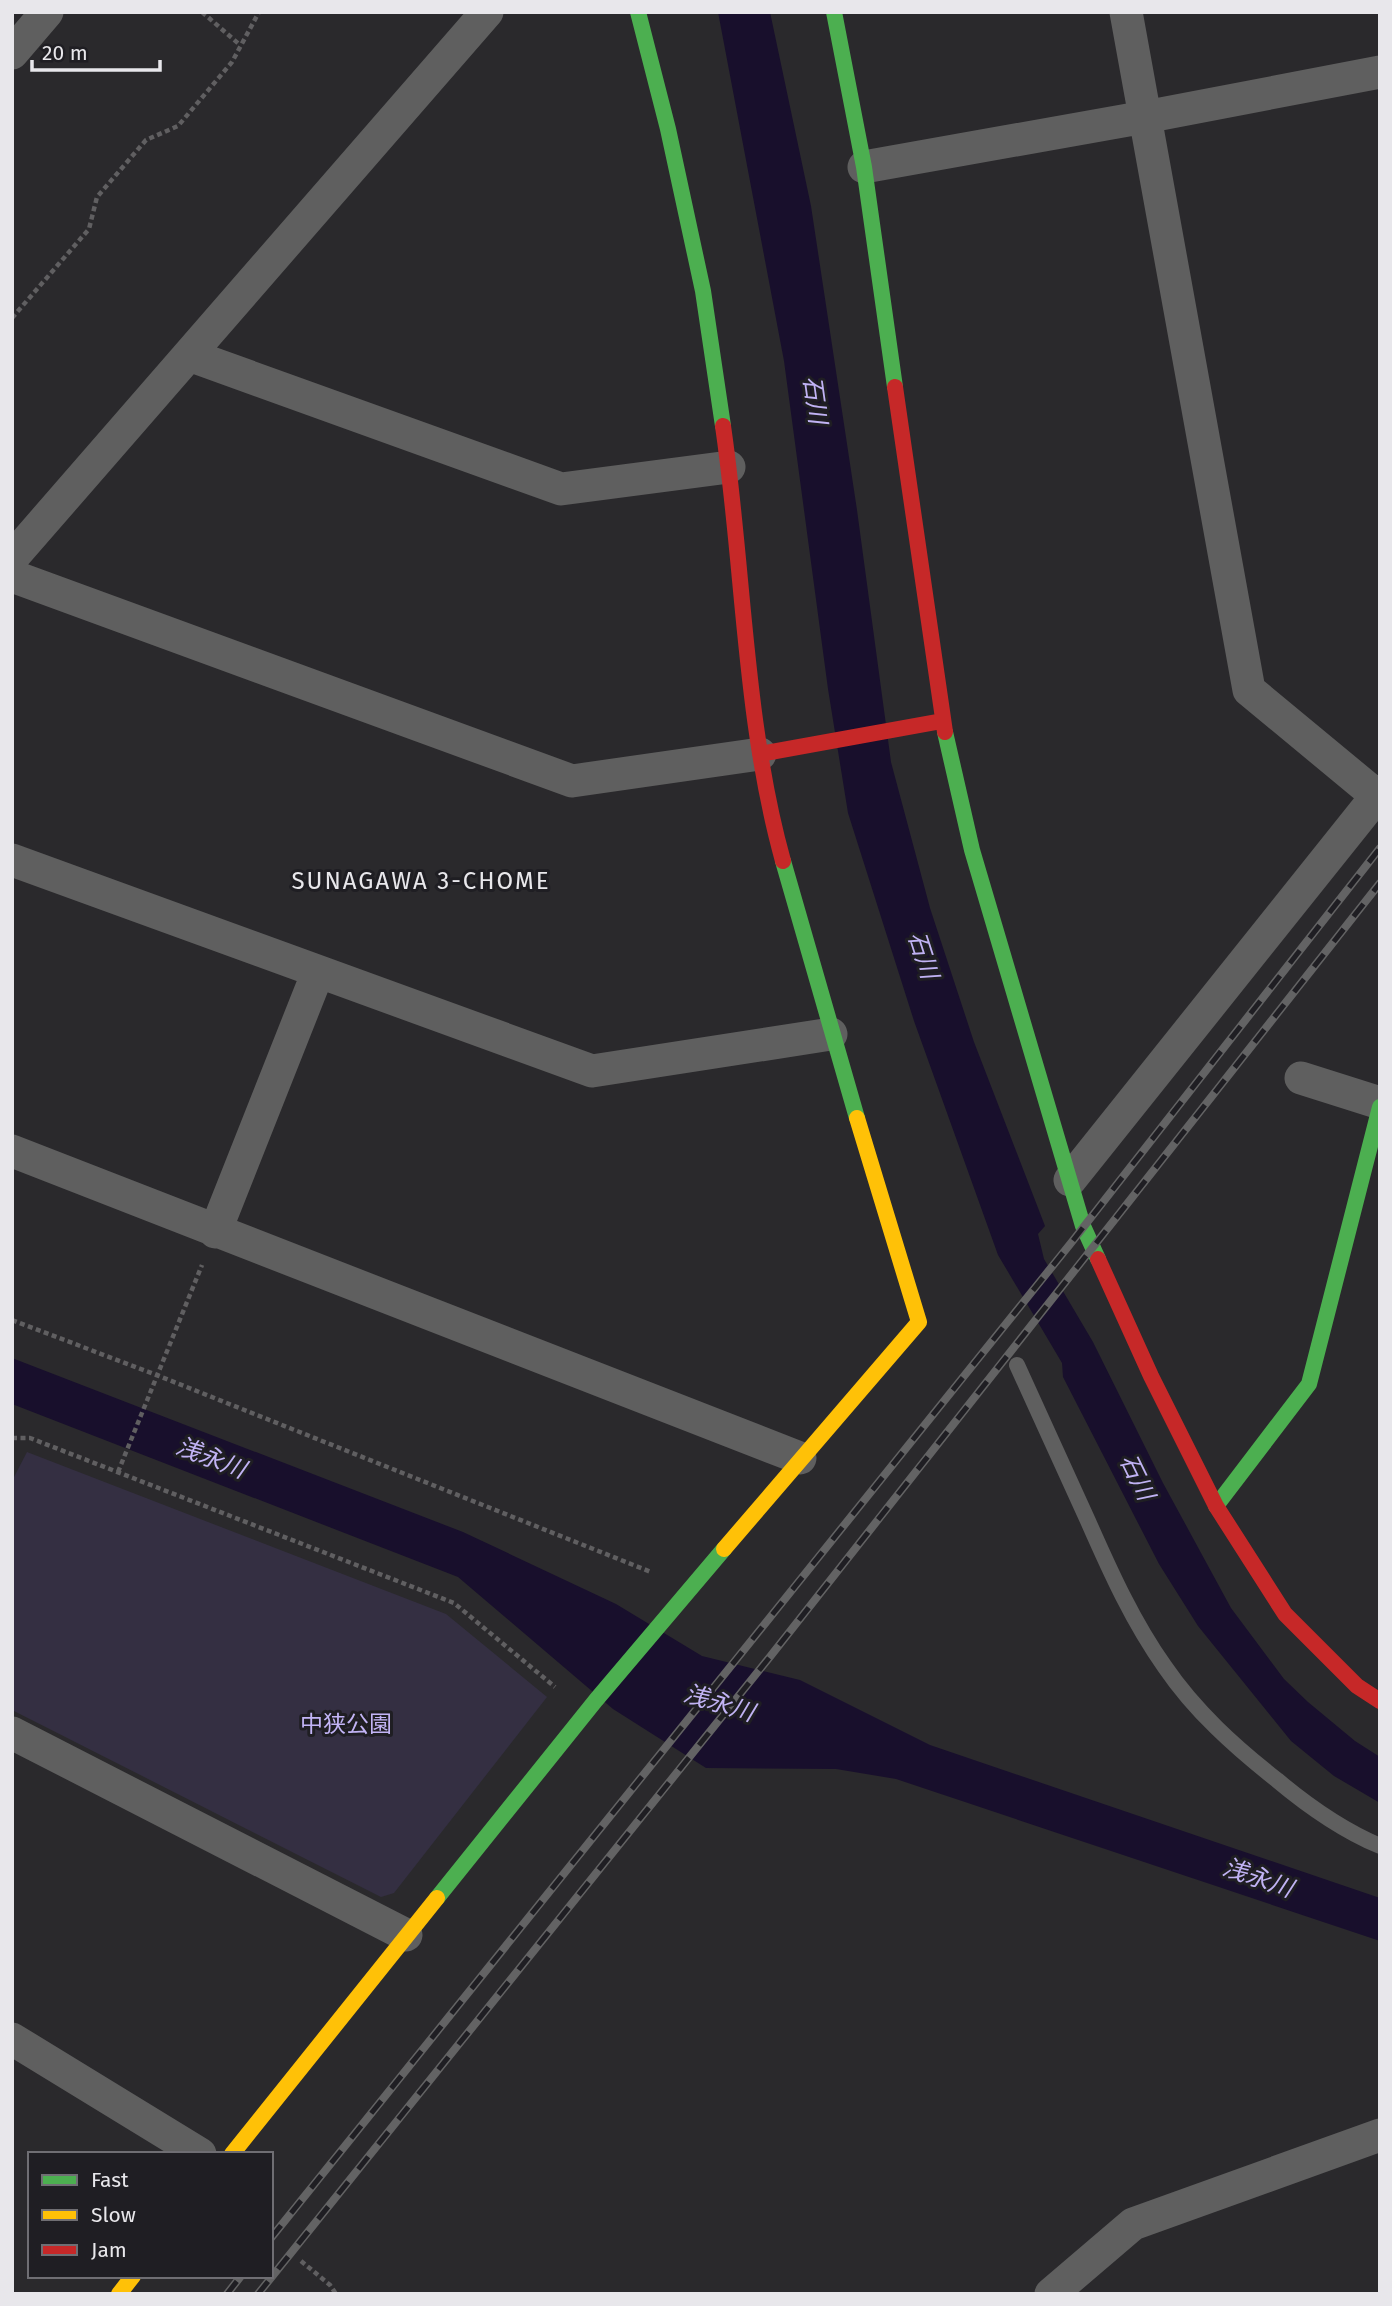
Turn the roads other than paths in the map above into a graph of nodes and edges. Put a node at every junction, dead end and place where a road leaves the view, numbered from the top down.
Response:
1 (47, 12) edge
2 (487, 12) edge
3 (638, 12) edge
4 (834, 12) edge
5 (1126, 12) edge
6 (12, 53) edge
7 (1380, 72) edge
8 (1145, 117) junction
9 (864, 167) junction
10 (189, 355) junction
11 (729, 467) junction
12 (12, 558) edge
13 (12, 576) edge
14 (942, 721) junction
15 (760, 754) junction
16 (1378, 794) edge
17 (12, 860) edge
18 (318, 972) junction
19 (831, 1034) junction
20 (1301, 1078) dead end
21 (1380, 1105) edge
22 (12, 1151) edge
23 (1070, 1180) junction
24 (215, 1231) junction
25 (1017, 1366) dead end
26 (800, 1458) junction
27 (1216, 1506) junction
28 (1380, 1701) edge
29 (12, 1733) edge
30 (1380, 1846) edge
31 (406, 1935) junction
32 (12, 2039) edge
33 (1380, 2135) edge
34 (197, 2152) edge
35 (234, 2152) edge
36 (131, 2278) edge
37 (119, 2294) edge
38 (1051, 2294) edge

1 - 6 street
2 - 10 street
3 - 11 street
4 - 9 street
5 - 8 street
7 - 8 street
8 - 9 street
8 - 16 street
9 - 14 street
10 - 11 street
10 - 12 street
11 - 15 street
13 - 15 street
14 - 15 street
14 - 23 street
15 - 19 street
16 - 23 street
17 - 18 street
18 - 19 street
18 - 24 street
19 - 26 street
20 - 21 street
21 - 27 street
22 - 24 street
23 - 27 street
24 - 26 street
25 - 30 lane
26 - 31 street
27 - 28 street
29 - 31 street
31 - 35 street
32 - 34 street
33 - 38 street
36 - 37 street

